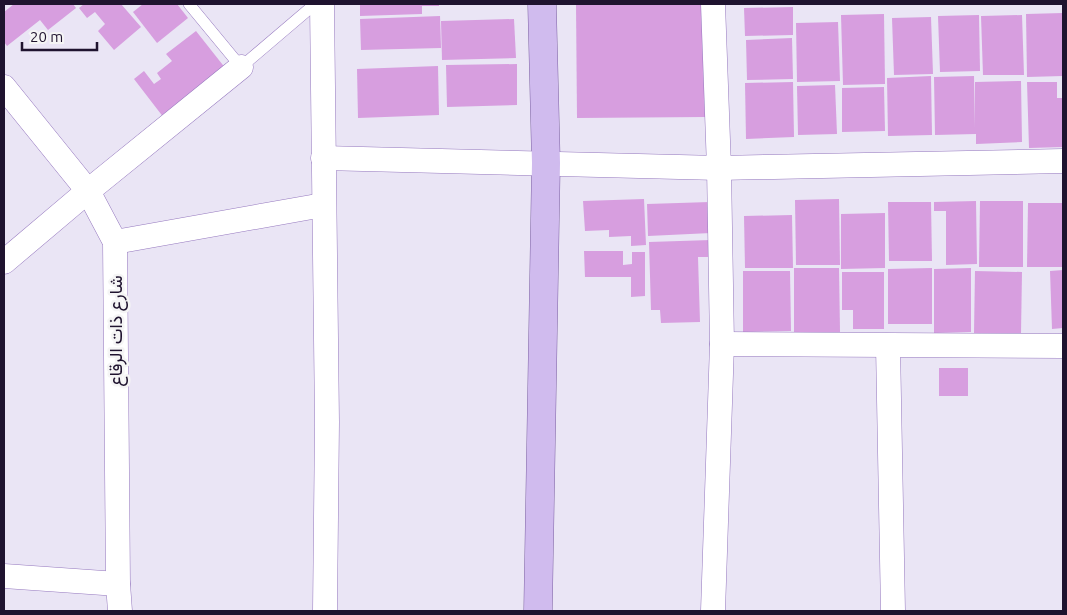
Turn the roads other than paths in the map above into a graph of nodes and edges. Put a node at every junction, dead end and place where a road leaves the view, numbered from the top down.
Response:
1 (189, 4) edge
2 (315, 4) edge
3 (322, 4) edge
4 (542, 4) edge
5 (713, 4) edge
6 (241, 67) junction
7 (4, 87) edge
8 (323, 158) junction
9 (1063, 161) edge
10 (546, 163) junction
11 (719, 168) junction
12 (88, 191) junction
13 (324, 205) junction
14 (115, 242) junction
15 (4, 262) edge
16 (722, 344) junction
17 (888, 346) junction
18 (1063, 346) edge
19 (4, 576) edge
20 (118, 584) junction
21 (120, 611) edge
22 (325, 611) edge
23 (538, 611) edge
24 (713, 611) edge
25 (893, 611) edge

1 - 6 lane
2 - 6 lane
3 - 8 street
4 - 10 main road
5 - 11 street
6 - 12 street
7 - 12 street, شارع ذات الرقاع
8 - 10 street
8 - 13 street
9 - 11 street
10 - 11 street
10 - 23 main road
11 - 16 street
12 - 14 street, شارع ذات الرقاع
12 - 15 street
13 - 14 street
13 - 22 street
14 - 20 street, شارع ذات الرقاع
16 - 17 street
16 - 24 street
17 - 18 street
17 - 25 street
19 - 20 street
20 - 21 street, شارع ذات الرقاع

